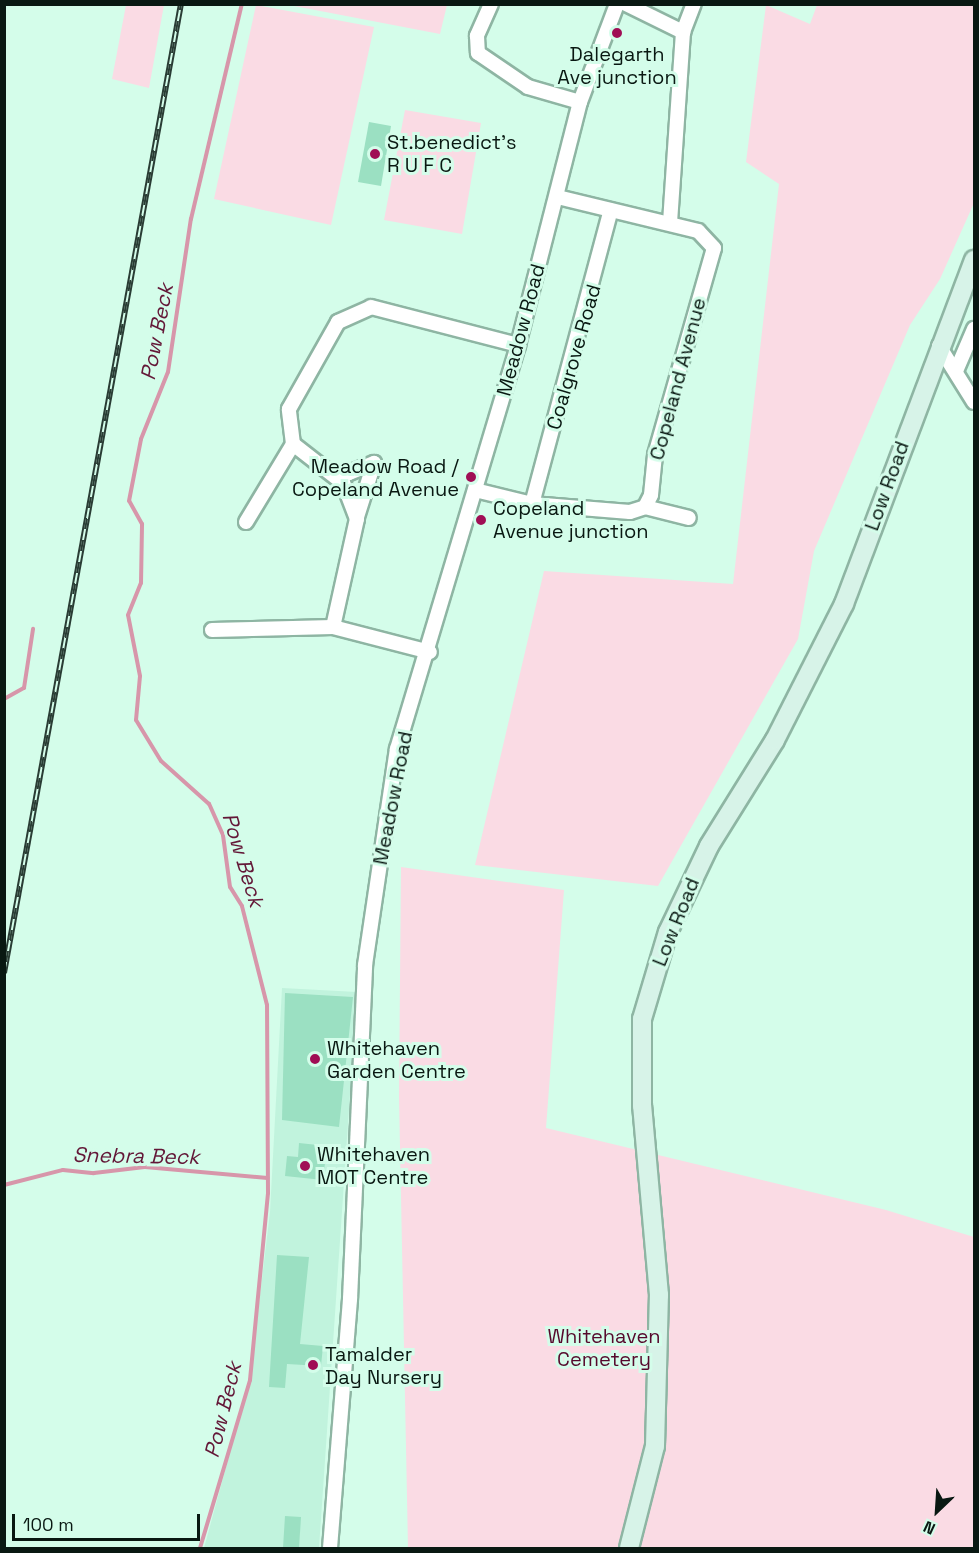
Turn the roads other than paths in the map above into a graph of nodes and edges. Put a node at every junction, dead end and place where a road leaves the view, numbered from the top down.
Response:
1 (491, 4) edge
2 (617, 4) edge
3 (626, 4) edge
4 (694, 4) edge
5 (683, 32) junction
6 (580, 102) junction
7 (557, 197) junction
8 (611, 210) junction
9 (670, 223) junction
10 (975, 260) edge
11 (975, 329) edge
12 (518, 345) junction
13 (939, 345) junction
14 (956, 371) junction
15 (975, 402) edge
16 (293, 444) junction
17 (331, 472) junction
18 (476, 490) junction
19 (532, 504) junction
20 (645, 507) junction
21 (689, 518) dead end
22 (357, 519) junction
23 (246, 522) dead end
24 (333, 627) junction
25 (212, 630) dead end
26 (430, 652) junction
27 (330, 1548) edge
28 (629, 1548) edge

1 - 6 street
2 - 6 street, Meadow Road
3 - 5 street
4 - 5 street
5 - 9 street
6 - 7 street, Meadow Road
7 - 8 street, Copeland Avenue
7 - 12 street, Meadow Road
8 - 9 street, Copeland Avenue
8 - 19 street, Coalgrove Road
9 - 20 street, Copeland Avenue
10 - 13 main road, Low Road
11 - 14 street
12 - 16 street
12 - 18 street, Meadow Road
13 - 14 street
13 - 28 main road, Low Road
14 - 15 street
16 - 17 street
16 - 23 street
17 - 22 street
17 - 22 street
18 - 19 street
18 - 26 street, Meadow Road
19 - 20 street
20 - 21 street
22 - 24 street
24 - 25 street
24 - 26 street
26 - 27 street, Meadow Road

